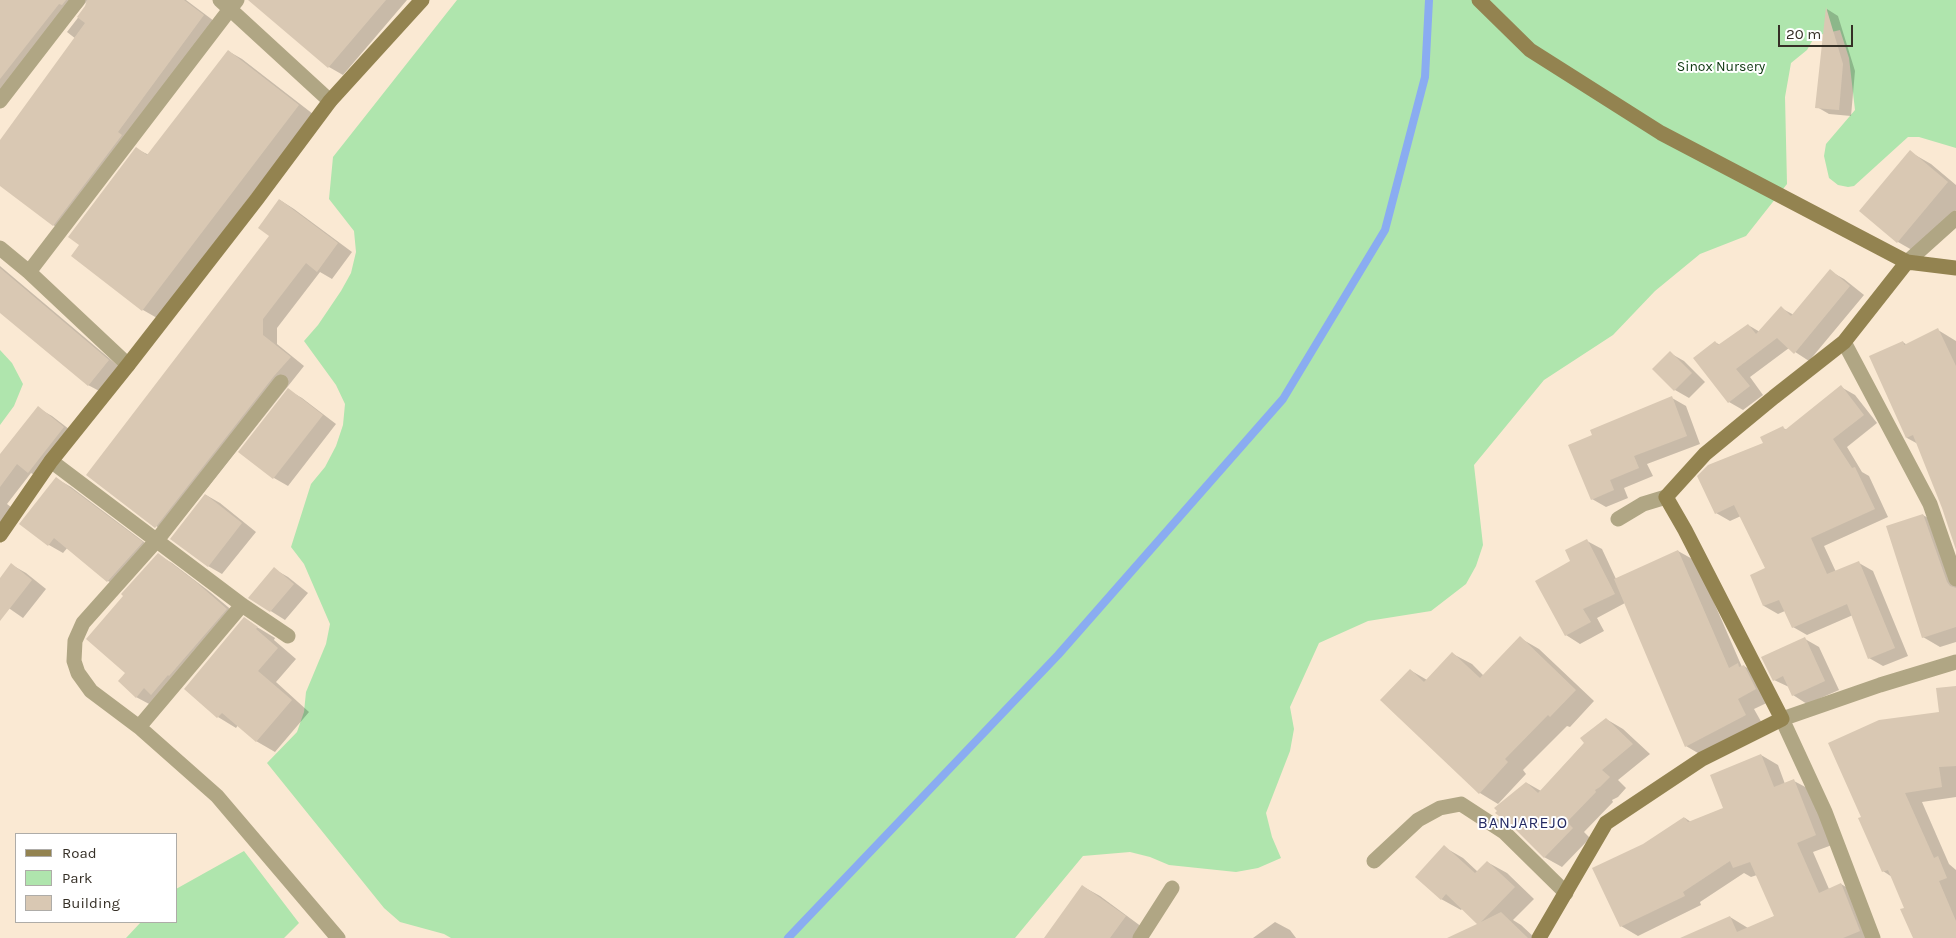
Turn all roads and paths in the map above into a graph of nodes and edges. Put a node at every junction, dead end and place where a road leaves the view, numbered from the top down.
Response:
1 (78, 0) edge
2 (422, 0) edge
3 (1478, 0) edge
4 (229, 3) edge
5 (0, 101) edge
6 (330, 101) junction
7 (1956, 218) edge
8 (0, 248) edge
9 (1907, 262) junction
10 (1956, 268) edge
11 (29, 272) junction
12 (1844, 342) junction
13 (128, 365) junction
14 (281, 382) dead end
15 (51, 460) junction
16 (1666, 498) junction
17 (1618, 519) dead end
18 (0, 535) edge
19 (157, 540) junction
20 (1956, 579) edge
21 (242, 604) junction
22 (288, 636) dead end
23 (1956, 662) edge
24 (1782, 719) junction
25 (139, 727) junction
26 (1374, 860) dead end
27 (1172, 888) dead end
28 (1566, 893) junction
29 (338, 938) edge
30 (1140, 938) edge
31 (1539, 938) edge
32 (1874, 938) edge

1 - 5 street
2 - 6 street
3 - 9 street
4 - 6 street
4 - 11 street
6 - 13 street
7 - 9 street
8 - 11 street
9 - 10 street
9 - 12 street
11 - 13 street
12 - 16 street
12 - 20 street
13 - 15 street
14 - 19 street
15 - 18 street
15 - 19 street
16 - 17 street
16 - 24 street
19 - 21 street
19 - 25 street
21 - 22 street
21 - 25 street
23 - 24 street
24 - 28 street
24 - 32 street
25 - 29 street
26 - 28 street
27 - 30 street
28 - 31 street

